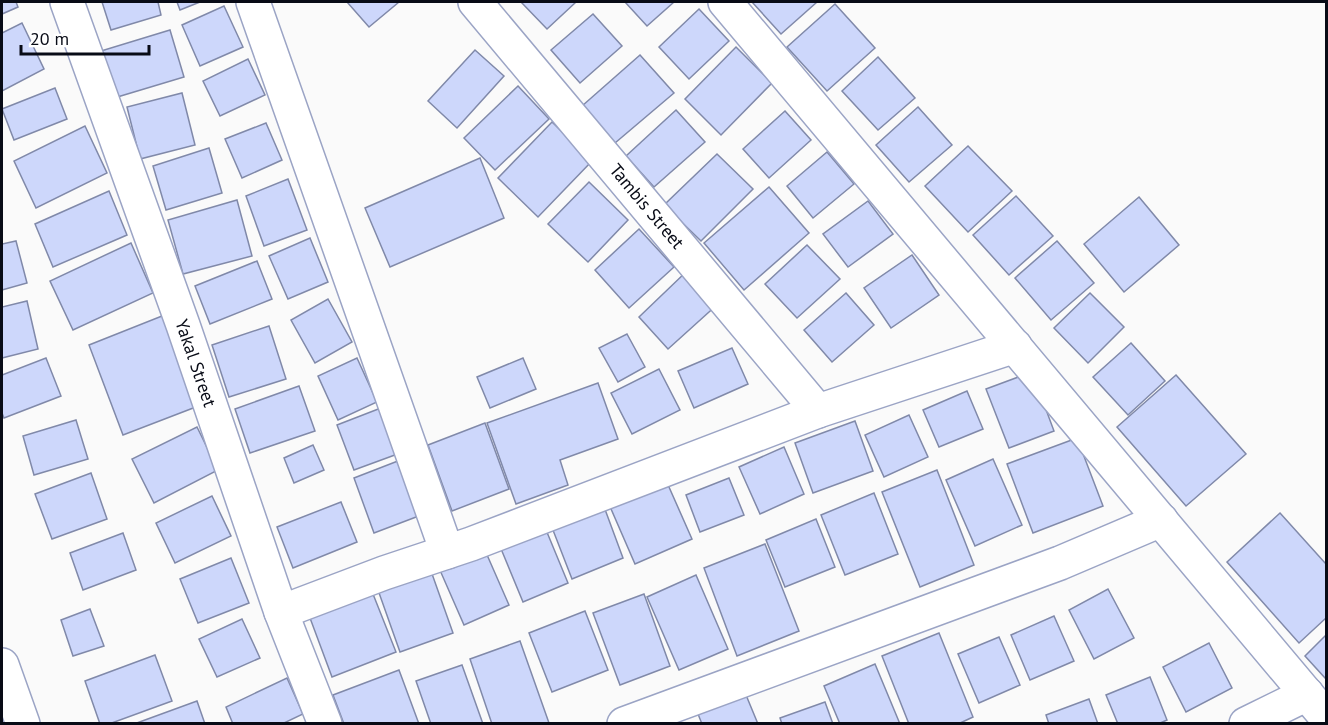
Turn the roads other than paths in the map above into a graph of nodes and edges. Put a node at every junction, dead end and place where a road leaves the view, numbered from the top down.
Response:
1 (67, 2) edge
2 (253, 2) edge
3 (475, 2) edge
4 (725, 2) edge
5 (1014, 346) junction
6 (818, 411) junction
7 (1161, 520) junction
8 (447, 552) junction
9 (282, 612) junction
10 (2, 665) edge
11 (1317, 706) edge
12 (23, 723) edge
13 (325, 723) edge
14 (624, 723) edge
15 (1246, 723) edge

1 - 9 street, Yakal Street
2 - 8 street
3 - 6 street, Tambis Street
4 - 5 street
5 - 6 street
5 - 7 street
6 - 8 street
7 - 11 street
7 - 14 street
8 - 9 street
9 - 13 street, Yakal Street
10 - 12 street
11 - 15 street

